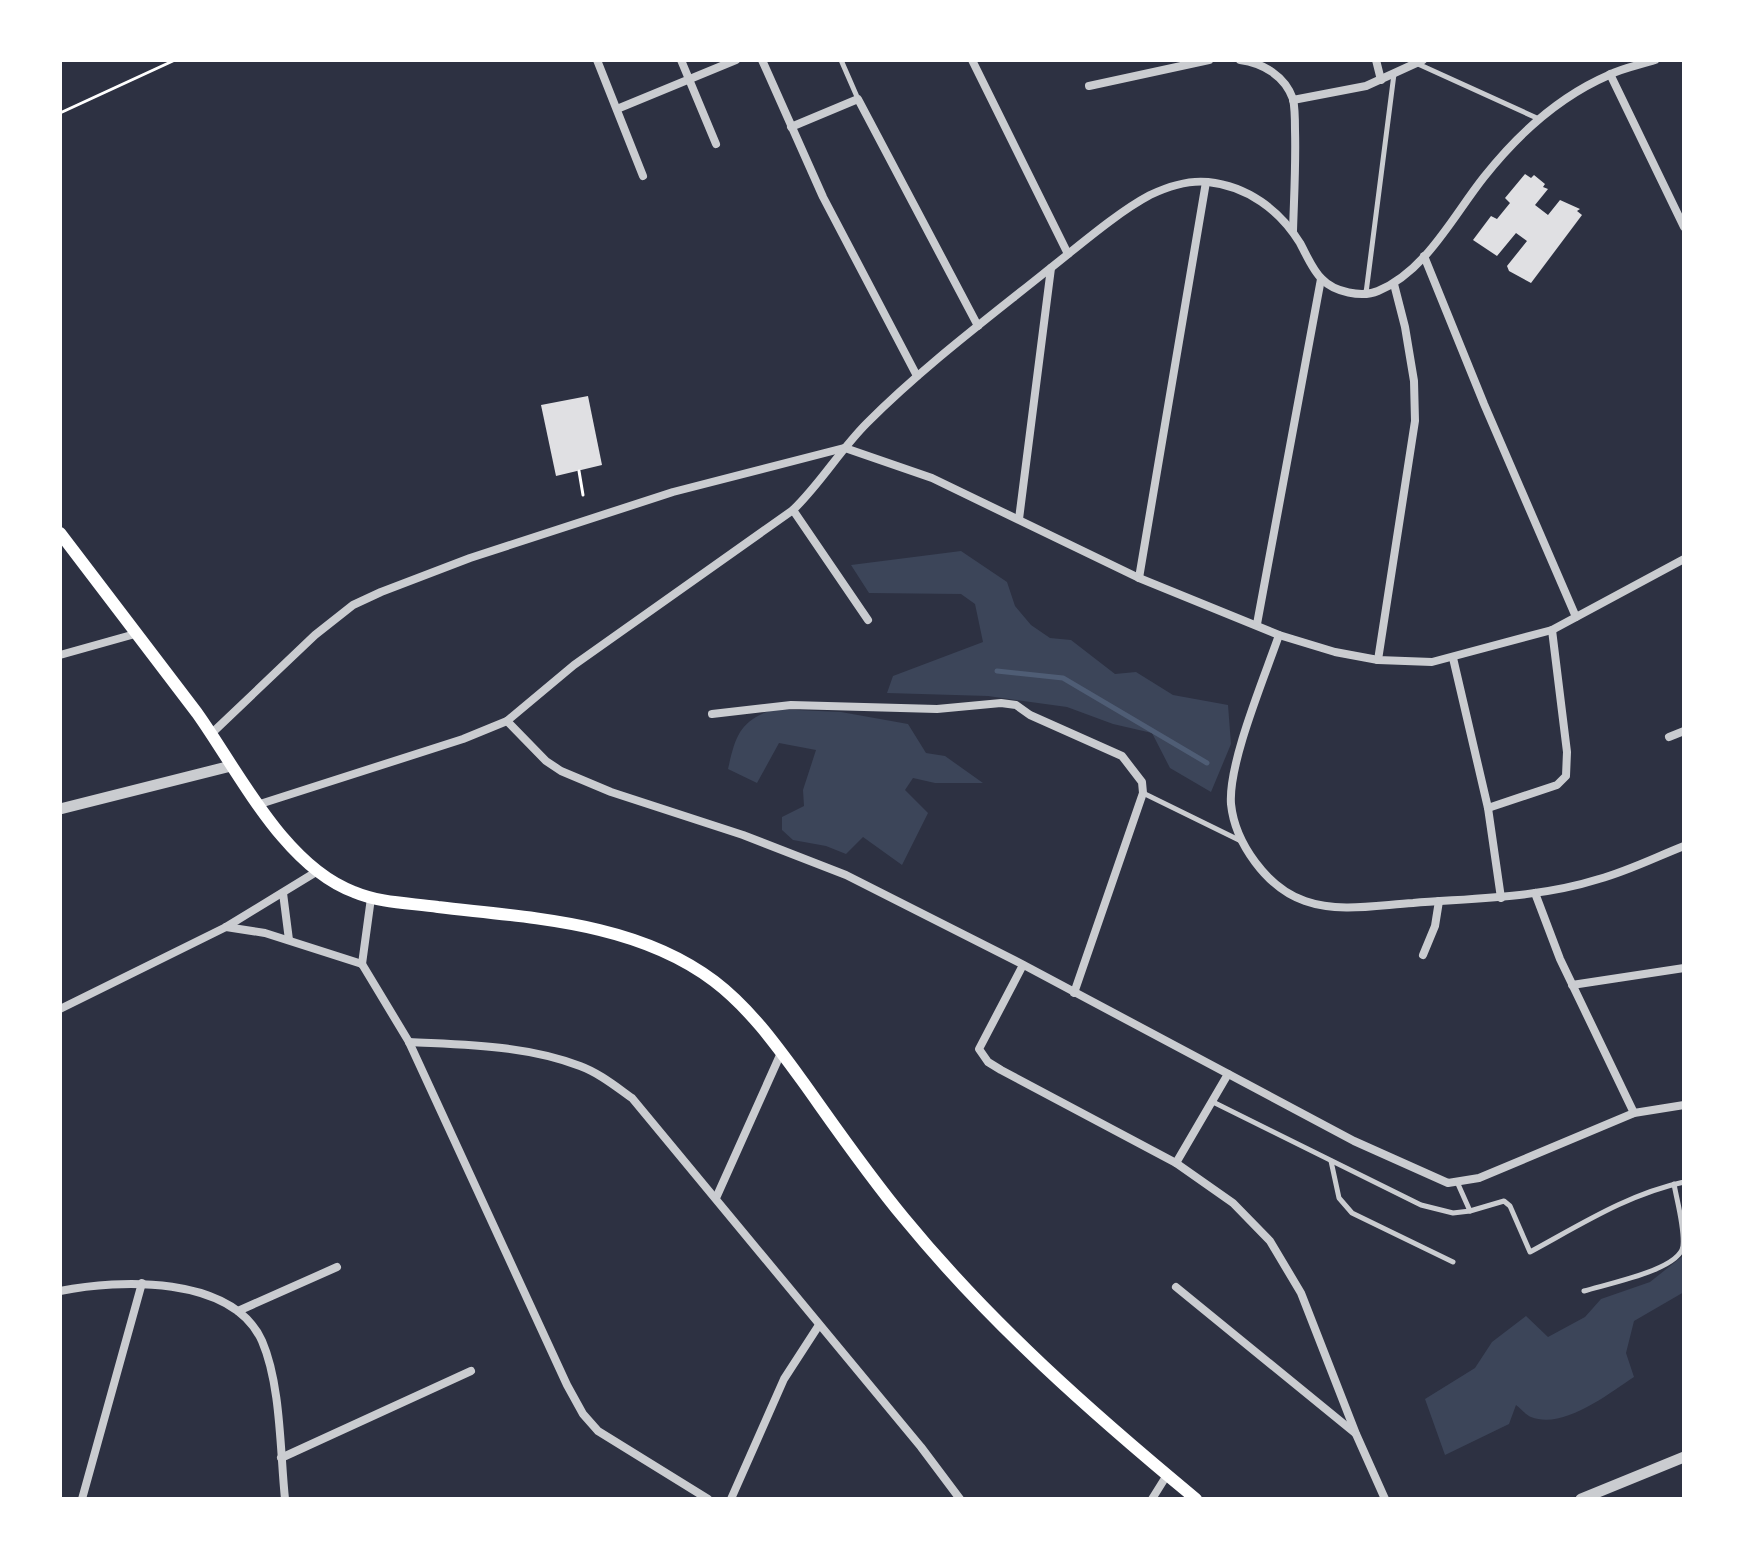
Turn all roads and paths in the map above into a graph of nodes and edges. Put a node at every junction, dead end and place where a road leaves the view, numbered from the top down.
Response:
1 (175, 60) edge
2 (597, 60) edge
3 (681, 60) edge
4 (736, 60) edge
5 (762, 60) edge
6 (841, 60) edge
7 (972, 60) edge
8 (1209, 60) edge
9 (1240, 60) edge
10 (1376, 60) edge
11 (1655, 60) edge
12 (1420, 62) edge
13 (1394, 74) junction
14 (1610, 74) junction
15 (689, 80) junction
16 (1381, 80) junction
17 (1089, 86) dead end
18 (858, 99) junction
19 (1293, 100) junction
20 (617, 109) junction
21 (60, 113) edge
22 (1539, 119) junction
23 (791, 127) junction
24 (716, 144) dead end
25 (643, 176) dead end
26 (1206, 182) junction
27 (1684, 227) edge
28 (1293, 231) junction
29 (1068, 254) junction
30 (1424, 256) junction
31 (1051, 268) junction
32 (1321, 279) junction
33 (1394, 284) junction
34 (1366, 293) junction
35 (978, 326) junction
36 (917, 376) junction
37 (845, 448) junction
38 (579, 471) dead end
39 (583, 495) dead end
40 (793, 510) junction
41 (1019, 519) junction
42 (60, 533) edge
43 (1684, 559) edge
44 (1139, 578) junction
45 (1576, 617) junction
46 (868, 620) dead end
47 (1257, 624) junction
48 (1552, 630) junction
49 (135, 634) junction
50 (1279, 635) junction
51 (60, 655) edge
52 (1453, 658) junction
53 (1378, 660) junction
54 (712, 714) dead end
55 (507, 721) junction
56 (1684, 731) edge
57 (211, 734) junction
58 (1669, 737) dead end
59 (231, 766) junction
60 (1143, 793) junction
61 (260, 804) junction
62 (1488, 808) junction
63 (60, 809) edge
64 (1243, 842) junction
65 (1684, 846) edge
66 (316, 872) junction
67 (283, 893) junction
68 (1535, 893) junction
69 (371, 898) junction
70 (1501, 898) junction
71 (1439, 901) junction
72 (226, 927) junction
73 (289, 940) junction
74 (1423, 955) dead end
75 (362, 964) junction
76 (1023, 965) junction
77 (1684, 968) edge
78 (1572, 985) junction
79 (1074, 993) junction
80 (60, 1009) edge
81 (409, 1042) junction
82 (781, 1053) junction
83 (1228, 1074) junction
84 (1212, 1101) junction
85 (1684, 1105) edge
86 (1634, 1113) junction
87 (1331, 1160) junction
88 (1176, 1163) junction
89 (1684, 1182) edge
90 (1458, 1184) junction
91 (1674, 1184) junction
92 (716, 1198) junction
93 (1470, 1211) junction
94 (1453, 1262) dead end
95 (337, 1267) dead end
96 (142, 1283) junction
97 (1176, 1287) dead end
98 (60, 1291) edge
99 (1584, 1291) dead end
100 (238, 1311) junction
101 (819, 1325) junction
102 (471, 1371) dead end
103 (1356, 1434) junction
104 (1684, 1457) edge
105 (281, 1458) junction
106 (1167, 1475) junction
107 (1607, 1494) edge
108 (1192, 1498) edge
109 (82, 1499) edge
110 (285, 1499) edge
111 (708, 1499) edge
112 (731, 1499) edge
113 (960, 1499) edge
114 (1152, 1499) edge
115 (1385, 1499) edge
116 (1581, 1499) edge

1 - 21 path
2 - 20 street
3 - 15 street
4 - 15 street
5 - 23 street
6 - 18 lane
7 - 29 street
8 - 17 street
9 - 19 street
10 - 16 street
11 - 14 street
12 - 13 street
12 - 22 lane
13 - 16 street
13 - 34 lane
14 - 22 street
14 - 27 street
15 - 20 street
15 - 24 street
16 - 19 street
18 - 23 street
18 - 35 street
19 - 28 street
20 - 25 street
22 - 30 street
23 - 36 street
26 - 28 street
26 - 29 street
26 - 44 street
28 - 32 street
29 - 31 street
30 - 33 street
30 - 45 street
31 - 35 street
31 - 41 street
32 - 34 street
32 - 47 street
33 - 34 street
33 - 53 street
35 - 36 street
36 - 37 street
37 - 40 street
37 - 41 street
37 - 57 street
38 - 39 path
40 - 46 street
40 - 55 street
41 - 44 street
42 - 49 main road
43 - 45 street
44 - 47 street
45 - 48 street
47 - 50 street
48 - 52 street
48 - 62 street
49 - 51 street
49 - 57 main road
50 - 53 street
50 - 64 street
52 - 53 street
52 - 62 street
54 - 60 street
55 - 61 street
55 - 76 street
56 - 58 street
57 - 59 main road
59 - 61 main road
59 - 63 street
60 - 64 lane
60 - 79 street
61 - 66 main road
62 - 70 street
64 - 71 street
65 - 68 street
66 - 67 street
66 - 69 main road
67 - 72 street
67 - 73 street
68 - 70 street
68 - 78 street
69 - 75 street
69 - 82 main road
70 - 71 street
71 - 74 street
72 - 73 street
72 - 80 street
73 - 75 street
75 - 81 street
76 - 79 street
76 - 88 street
77 - 78 street
78 - 86 street
79 - 83 street
81 - 92 street
81 - 111 street
82 - 92 street
82 - 106 main road
83 - 84 street
83 - 90 street
84 - 87 lane
84 - 88 street
85 - 86 street
86 - 90 street
87 - 93 lane
87 - 94 lane
88 - 103 street
89 - 91 lane
90 - 93 lane
91 - 93 lane
91 - 99 lane
92 - 101 street
95 - 100 street
96 - 98 street
96 - 100 street
96 - 109 street
97 - 103 street
100 - 105 street
101 - 112 street
101 - 113 street
102 - 105 street
103 - 115 street
104 - 107 street
105 - 110 street
106 - 108 main road
106 - 114 street
107 - 116 street

